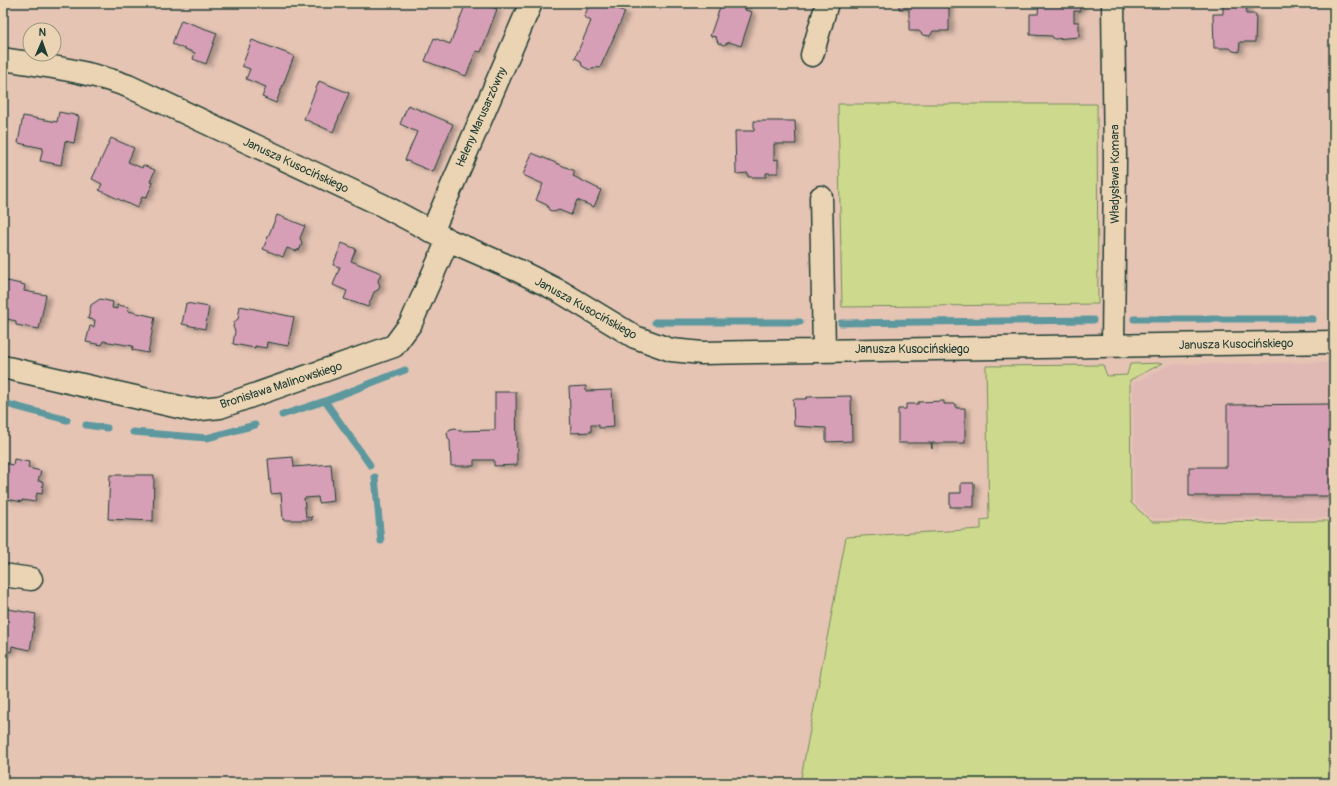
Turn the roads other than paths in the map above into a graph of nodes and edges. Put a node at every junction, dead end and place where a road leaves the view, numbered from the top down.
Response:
1 (531, 3) edge
2 (827, 3) edge
3 (1113, 3) edge
4 (812, 55) dead end
5 (3, 60) edge
6 (821, 197) dead end
7 (440, 236) junction
8 (1334, 342) edge
9 (1113, 345) junction
10 (824, 350) junction
11 (3, 367) edge
12 (3, 575) edge
13 (31, 579) dead end

1 - 7 street, Heleny Marusarzówny
2 - 4 street
3 - 9 street, Władysława Komara
5 - 7 street, Janusza Kusocińskiego
6 - 10 street
7 - 10 street, Janusza Kusocińskiego
7 - 11 street, Bronisława Malinowskiego
8 - 9 street, Janusza Kusocińskiego
9 - 10 street, Janusza Kusocińskiego
12 - 13 street

